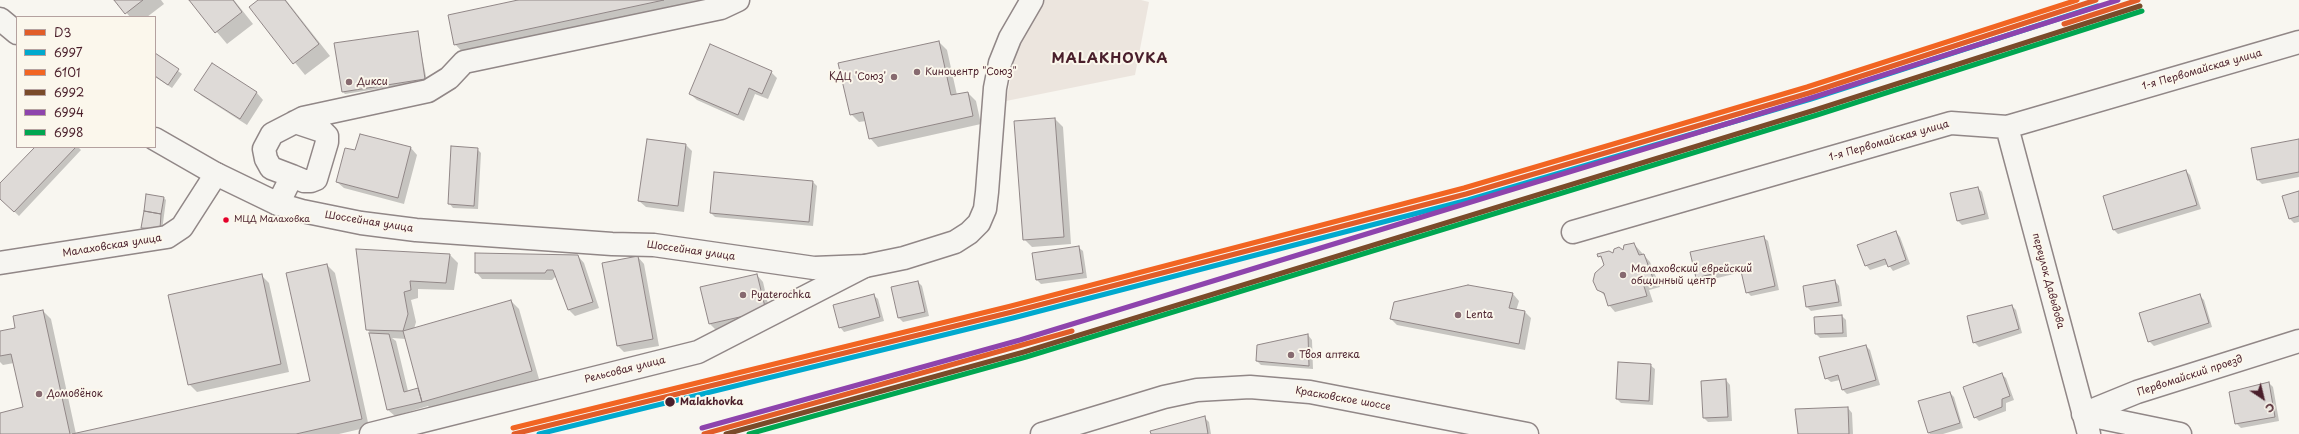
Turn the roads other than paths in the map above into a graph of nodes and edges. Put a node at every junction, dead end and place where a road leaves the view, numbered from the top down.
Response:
1 (738, 0) edge
2 (1032, 0) edge
3 (0, 19) edge
4 (16, 32) edge
5 (2299, 42) edge
6 (295, 122) junction
7 (2007, 127) junction
8 (156, 140) edge
9 (216, 174) junction
10 (292, 176) junction
11 (278, 204) junction
12 (1573, 232) dead end
13 (0, 263) edge
14 (865, 266) junction
15 (2299, 341) edge
16 (2086, 424) edge
17 (371, 434) edge
18 (1042, 434) edge
19 (1527, 434) edge
20 (2180, 434) edge

1 - 6 street
2 - 14 street, Шоссейная улица
3 - 4 street
5 - 7 street, 1-я Первомайская улица
6 - 10 street
6 - 10 street
7 - 12 street, 1-я Первомайская улица
7 - 16 street, переулок Давыдова
8 - 9 street, Шоссейная улица
9 - 11 street, Шоссейная улица
9 - 13 street, Малаховская улица
10 - 11 street
11 - 14 street, Шоссейная улица
14 - 17 street, Рельсовая улица
15 - 16 street, Первомайский проезд
16 - 20 street
18 - 19 street, Красковское шоссе

